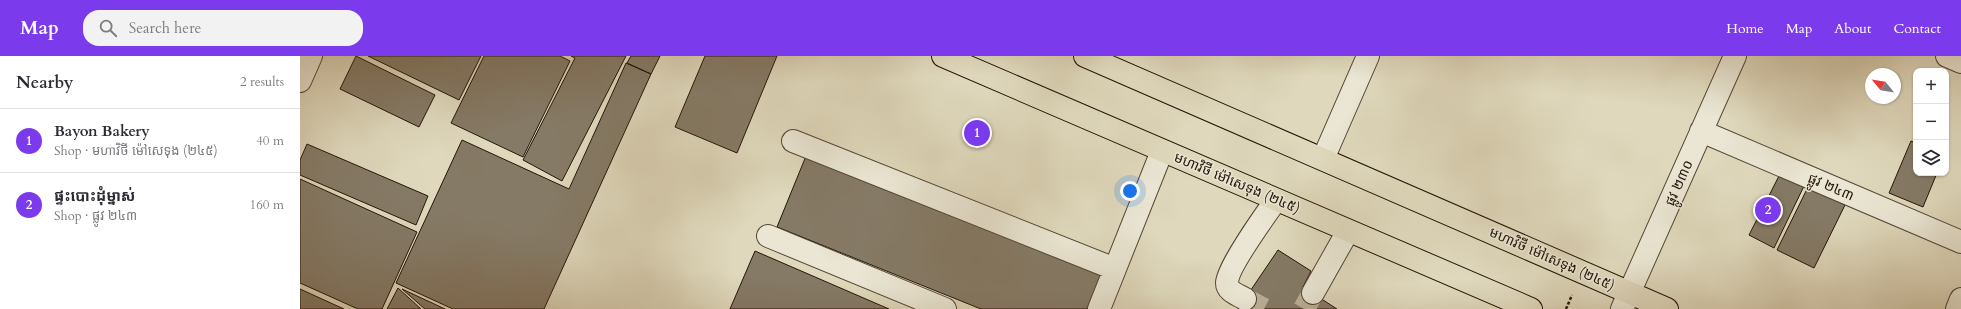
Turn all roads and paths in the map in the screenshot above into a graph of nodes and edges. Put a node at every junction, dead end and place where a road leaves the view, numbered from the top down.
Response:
1 (311, 56) edge
2 (943, 56) edge
3 (1085, 56) edge
4 (1368, 56) edge
5 (1735, 56) edge
6 (1947, 56) edge
7 (1961, 62) edge
8 (300, 81) edge
9 (1702, 131) junction
10 (793, 141) dead end
11 (1162, 151) junction
12 (1323, 159) junction
13 (1276, 200) junction
14 (1348, 231) junction
15 (768, 236) dead end
16 (1961, 242) edge
17 (1115, 269) junction
18 (1313, 293) tunnel mouth
19 (1245, 299) tunnel mouth
20 (1961, 299) edge
21 (1626, 301) edge
22 (945, 309) edge
23 (1099, 309) edge
24 (1531, 309) edge
25 (1667, 309) edge
26 (1957, 309) edge

1 - 8 street
2 - 11 main road, មហាវិថី ម៉ៅសេទុង (២៤៥)
3 - 12 main road, មហាវិថី ម៉ៅសេទុង (២៤៥)
4 - 12 street
5 - 9 street, ផ្លូវ ២៣០
6 - 7 street
9 - 16 street, ផ្លូវ ២៤៣
9 - 21 street, ផ្លូវ ២៣០
10 - 17 street
11 - 13 main road, មហាវិថី ម៉ៅសេទុង (២៤៥)
11 - 17 street
12 - 21 main road, មហាវិថី ម៉ៅសេទុង (២៤៥)
13 - 14 main road, មហាវិថី ម៉ៅសេទុង (២៤៥)
13 - 19 street
14 - 18 street
14 - 24 main road, មហាវិថី ម៉ៅសេទុង (២៤៥)
15 - 22 street
17 - 23 street
20 - 26 street
21 - 25 main road, មហាវិថី ម៉ៅសេទុង (២៤៥)

